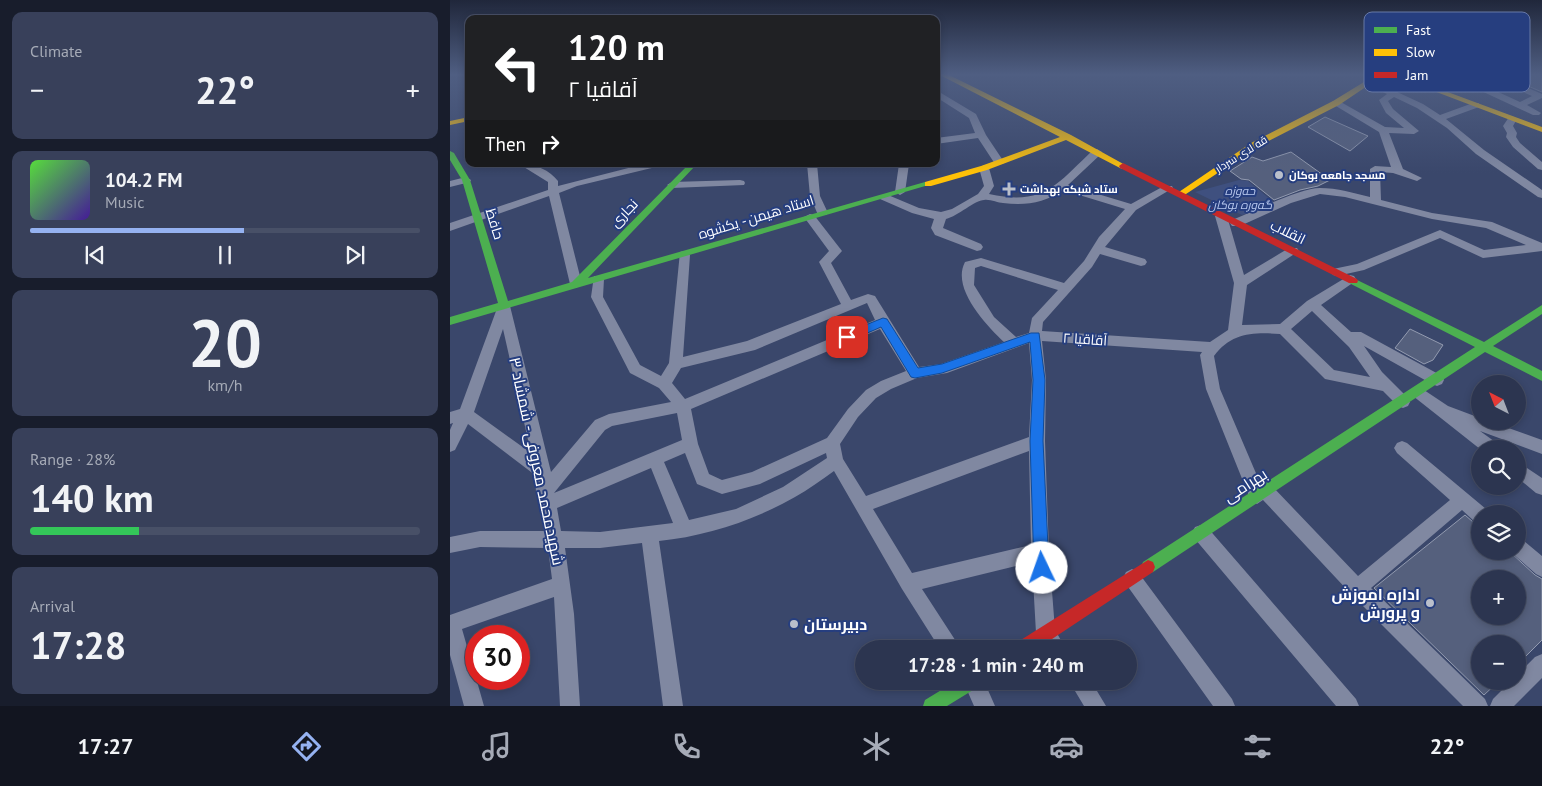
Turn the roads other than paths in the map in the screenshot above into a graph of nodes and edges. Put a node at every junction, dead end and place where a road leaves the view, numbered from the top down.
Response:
1 (958, 107) edge
2 (1007, 107) edge
3 (1328, 107) edge
4 (1343, 107) edge
5 (1387, 107) edge
6 (1421, 107) edge
7 (1471, 107) edge
8 (1481, 107) edge
9 (1493, 107) edge
10 (1525, 107) edge
11 (1536, 113) dead end
12 (1437, 119) junction
13 (1512, 119) junction
14 (465, 120) edge
15 (450, 123) edge
16 (1542, 126) edge
17 (1383, 130) junction
18 (1542, 130) edge
19 (981, 135) junction
20 (1068, 137) junction
21 (940, 140) edge
22 (1097, 152) junction
23 (450, 153) edge
24 (999, 162) junction
25 (530, 167) edge
26 (645, 167) edge
27 (690, 167) edge
28 (812, 167) edge
29 (904, 167) edge
30 (1542, 167) edge
31 (984, 168) junction
32 (1398, 171) junction
33 (1417, 178) dead end
34 (466, 180) junction
35 (740, 183) dead end
36 (450, 184) edge
37 (672, 185) junction
38 (1062, 186) junction
39 (1168, 188) junction
40 (553, 191) junction
41 (900, 192) junction
42 (1180, 194) junction
43 (1542, 195) edge
44 (982, 196) junction
45 (884, 197) junction
46 (1376, 202) junction
47 (1132, 208) junction
48 (816, 215) junction
49 (941, 216) junction
50 (1222, 216) junction
51 (477, 219) junction
52 (1236, 223) junction
53 (450, 227) edge
54 (977, 247) dead end
55 (1542, 247) edge
56 (1098, 249) junction
57 (1292, 251) junction
58 (684, 255) junction
59 (1141, 262) dead end
60 (1343, 275) junction
61 (598, 278) junction
62 (576, 284) junction
63 (1241, 286) junction
64 (1068, 288) junction
65 (1312, 304) junction
66 (504, 306) junction
67 (848, 306) junction
68 (1542, 309) edge
69 (450, 321) edge
70 (883, 322) junction
71 (1283, 328) junction
72 (1234, 330) junction
73 (1035, 336) junction
74 (1356, 336) dead end
75 (1015, 344) junction
76 (1212, 347) junction
77 (1486, 348) junction
78 (676, 364) junction
79 (915, 374) junction
80 (1542, 376) edge
81 (1437, 380) junction
82 (664, 384) junction
83 (1386, 386) junction
84 (1418, 392) junction
85 (1403, 402) junction
86 (684, 406) junction
87 (1443, 410) junction
88 (466, 414) junction
89 (450, 418) edge
90 (1481, 440) edge
91 (1037, 441) junction
92 (832, 443) junction
93 (690, 444) junction
94 (450, 445) edge
95 (1542, 447) edge
96 (1402, 448) dead end
97 (655, 459) junction
98 (836, 461) junction
99 (543, 471) junction
100 (1526, 475) edge
101 (1542, 488) edge
102 (1262, 494) junction
103 (546, 498) junction
104 (1462, 500) junction
105 (862, 505) junction
106 (1471, 508) edge
107 (684, 529) junction
108 (1202, 533) junction
109 (649, 534) junction
110 (556, 540) junction
111 (450, 546) edge
112 (1040, 552) junction
113 (1526, 554) edge
114 (1542, 568) edge
115 (1132, 578) junction
116 (908, 583) junction
117 (562, 585) junction
118 (1357, 588) junction
119 (451, 624) edge
120 (945, 640) edge
121 (1051, 640) edge
122 (1052, 640) edge
123 (1542, 664) edge
124 (957, 690) edge
125 (977, 690) edge
126 (1085, 690) edge
127 (474, 706) edge
128 (570, 706) edge
129 (673, 706) edge
130 (931, 706) edge
131 (985, 706) edge
132 (1096, 706) edge
133 (1225, 706) edge
134 (1349, 706) edge
135 (1478, 706) edge
136 (1500, 706) edge

1 - 19 street
2 - 20 street, انقلاب
3 - 42 street, قه لای سردار
4 - 17 street
5 - 17 street
6 - 12 street
7 - 12 street
8 - 13 street
9 - 16 street
10 - 11 street
12 - 43 street
13 - 18 street
13 - 30 street
14 - 15 street
17 - 32 street
19 - 21 street
19 - 24 street
20 - 22 street, انقلاب
20 - 24 street, استاد هیمن - یکشوه
22 - 38 street
22 - 39 street, انقلاب
23 - 34 street, حافظ
24 - 31 street, استاد هیمن - یکشوه
25 - 40 street
26 - 40 street
27 - 37 street, نجاری
28 - 48 street
29 - 41 street
31 - 41 street, استاد هیمن - یکشوه
31 - 44 street
32 - 33 street
32 - 46 street
34 - 36 street
34 - 51 street, حافظ
35 - 37 street
37 - 62 street, نجاری
38 - 44 street
38 - 47 street
39 - 42 street, انقلاب
39 - 47 street
40 - 51 street
40 - 62 street
41 - 45 street, استاد هیمن - یکشوه
42 - 50 street, انقلاب
44 - 49 street
45 - 48 street, استاد هیمن - یکشوه
45 - 49 street
46 - 52 street
46 - 55 street
47 - 56 street
48 - 58 street, استاد هیمن - یکشوه
48 - 67 street
49 - 54 street
50 - 52 street, انقلاب
50 - 63 street
51 - 53 street
51 - 66 street, حافظ
52 - 57 street, انقلاب
55 - 60 street
56 - 59 street
56 - 64 street
57 - 60 street, انقلاب
57 - 63 street
58 - 61 street, استاد هیمن - یکشوه
58 - 78 street
60 - 65 street
60 - 77 street, انقلاب
61 - 62 street, استاد هیمن - یکشوه
61 - 82 street
62 - 66 street, استاد هیمن - یکشوه
63 - 72 street
64 - 73 street
64 - 75 street
65 - 71 street
65 - 83 street
66 - 69 street, استاد هیمن - یکشوه
66 - 88 street
66 - 99 street, شهیدمحمد معروفی - شمشاد ۳
67 - 70 street
67 - 78 street
68 - 77 street, بهرامی
70 - 79 street
70 - 86 street
71 - 72 street
71 - 83 street
72 - 76 street
73 - 75 street, آقاقیا ۲
73 - 76 street, آقاقیا ۲
73 - 91 street
74 - 81 street
75 - 79 street, آقاقیا ۲
76 - 102 street
77 - 80 street, انقلاب
77 - 81 street, بهرامی
78 - 82 street
79 - 92 street, آقاقیا ۲
81 - 84 street, بهرامی
82 - 86 street
83 - 85 street
84 - 85 street, بهرامی
84 - 87 street
85 - 102 street, بهرامی
86 - 93 street
86 - 103 street
87 - 90 street
87 - 95 street
88 - 89 street
88 - 94 street
88 - 99 street
91 - 105 street
91 - 112 street
92 - 93 street
92 - 98 street
93 - 97 street
96 - 104 street
97 - 103 street
97 - 107 street
98 - 105 street
98 - 107 street
99 - 103 street, شهیدمحمد معروفی - شمشاد ۳
100 - 101 street
102 - 108 street, بهرامی
102 - 118 street
103 - 110 street, شهیدمحمد معروفی - شمشاد ۳
104 - 106 street
104 - 118 street
105 - 116 street
107 - 109 street
108 - 115 street, بهرامی
108 - 134 street
109 - 110 street
109 - 129 street
110 - 111 street
110 - 117 street, شهیدمحمد معروفی - شمشاد ۳
112 - 116 street
112 - 121 street
113 - 114 street
115 - 122 street, بهرامی
115 - 133 street
116 - 120 street
117 - 119 street
117 - 128 street, شهیدمحمد معروفی - شمشاد ۳
118 - 135 street
119 - 127 street
123 - 136 street
124 - 130 street
125 - 131 street
126 - 132 street

